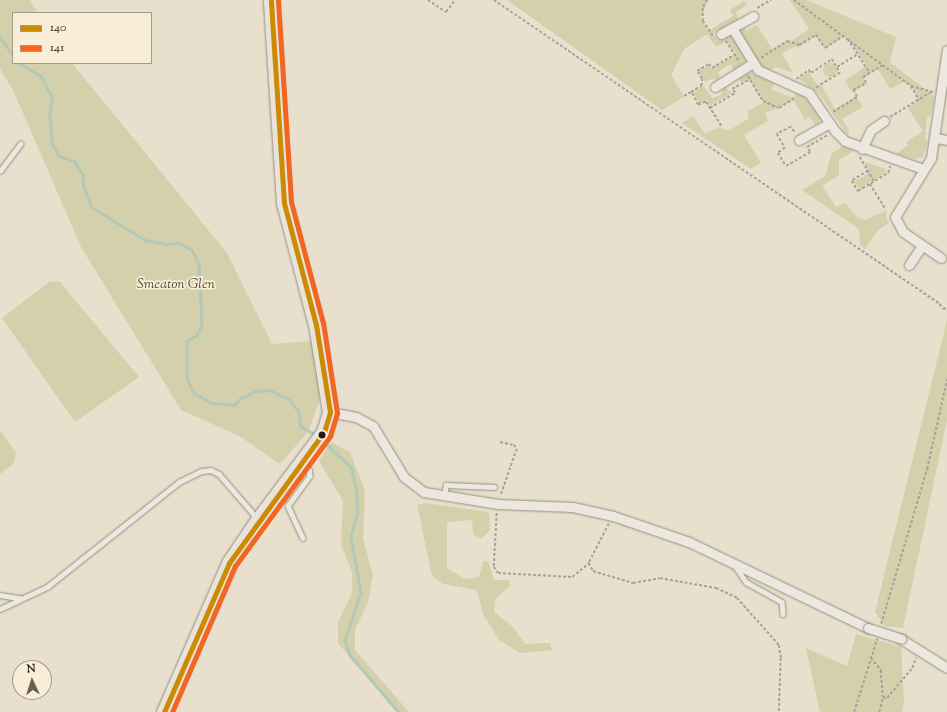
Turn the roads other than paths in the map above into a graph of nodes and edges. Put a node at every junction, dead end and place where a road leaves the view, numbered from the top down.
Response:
1 (271, 0) edge
2 (753, 16) road end
3 (732, 28) junction
4 (722, 34) road end
5 (947, 50) edge
6 (753, 63) junction
7 (715, 87) dead end
8 (828, 120) junction
9 (884, 121) road end
10 (935, 138) junction
11 (799, 140) dead end
12 (947, 140) edge
13 (20, 144) dead end
14 (862, 148) junction
15 (923, 169) junction
16 (0, 171) edge
17 (922, 246) junction
18 (941, 258) dead end
19 (909, 265) dead end
20 (330, 412) junction
21 (300, 464) junction
22 (494, 487) dead end
23 (444, 497) junction
24 (258, 520) junction
25 (303, 538) dead end
26 (734, 564) junction
27 (0, 595) edge
28 (20, 598) junction
29 (0, 609) edge
30 (783, 614) dead end
31 (947, 668) edge
32 (164, 712) edge

1 - 20 main road
2 - 3 street
3 - 4 street
3 - 6 street
5 - 10 street
6 - 7 street
6 - 8 street
8 - 11 street
8 - 14 street
9 - 14 street
10 - 12 street
10 - 15 street
13 - 16 lane
14 - 15 street
15 - 17 street
17 - 18 street
17 - 19 street
20 - 21 main road
20 - 23 street
21 - 24 main road
21 - 25 lane
22 - 23 lane
23 - 26 street
24 - 28 lane
24 - 32 main road
26 - 30 lane
26 - 31 street, bridge
27 - 28 lane
28 - 29 lane

